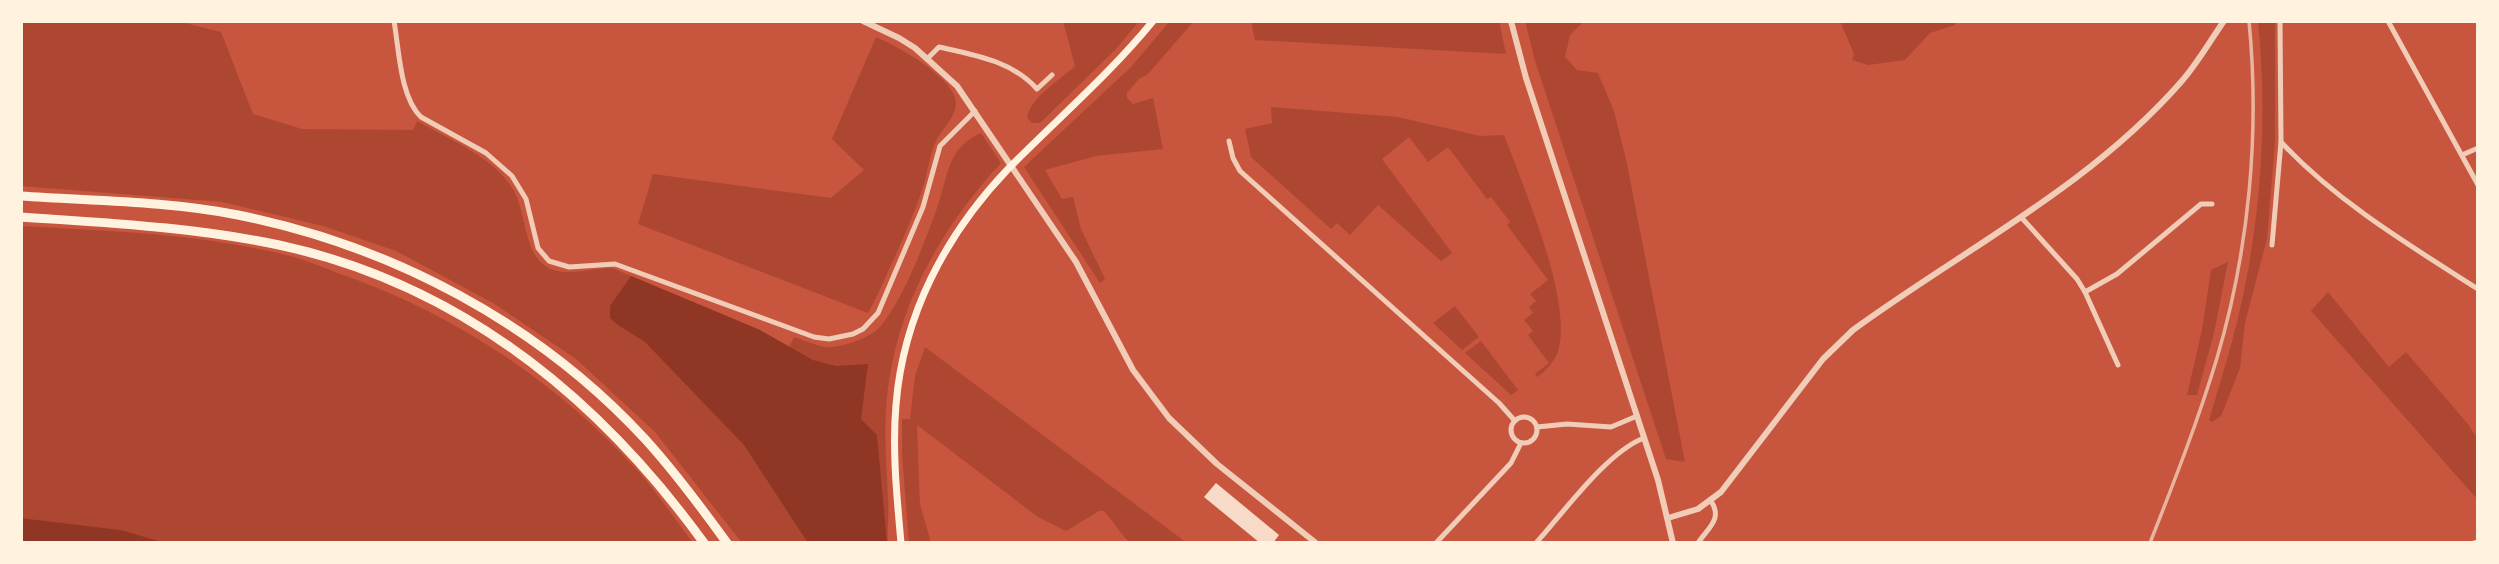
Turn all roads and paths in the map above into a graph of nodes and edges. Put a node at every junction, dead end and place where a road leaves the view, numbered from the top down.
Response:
1 (394, 21) edge
2 (863, 21) edge
3 (1153, 21) edge
4 (1511, 21) edge
5 (2224, 21) edge
6 (2280, 21) edge
7 (2388, 21) edge
8 (928, 58) junction
9 (1052, 75) dead end
10 (975, 111) junction
11 (1229, 141) dead end
12 (2281, 142) junction
13 (2478, 148) edge
14 (2462, 155) junction
15 (2478, 185) edge
16 (21, 197) edge
17 (2212, 204) dead end
18 (21, 217) edge
19 (2021, 217) junction
20 (2272, 245) dead end
21 (2478, 289) edge
22 (2085, 292) junction
23 (2119, 365) dead end
24 (1637, 416) junction
25 (1515, 421) junction
26 (1537, 427) junction
27 (1644, 438) junction
28 (1521, 443) junction
29 (1711, 500) junction
30 (1668, 518) junction
31 (704, 543) edge
32 (727, 543) edge
33 (901, 543) edge
34 (1316, 543) edge
35 (1436, 543) edge
36 (1536, 543) edge
37 (1673, 543) edge
38 (1698, 543) edge

1 - 10 street
2 - 8 street
3 - 33 main road
4 - 24 street
5 - 19 street
6 - 12 street
7 - 14 street
8 - 9 street
8 - 10 street
10 - 34 street
11 - 25 street
12 - 20 street
12 - 21 street
13 - 14 street
14 - 15 street
16 - 32 highway
17 - 22 street
18 - 31 highway
19 - 22 street
19 - 29 street
22 - 23 street
24 - 26 street
24 - 27 street
25 - 26 street
25 - 28 street
26 - 28 street
27 - 30 street
27 - 36 street
28 - 35 street
29 - 30 street
29 - 38 street
30 - 37 street

